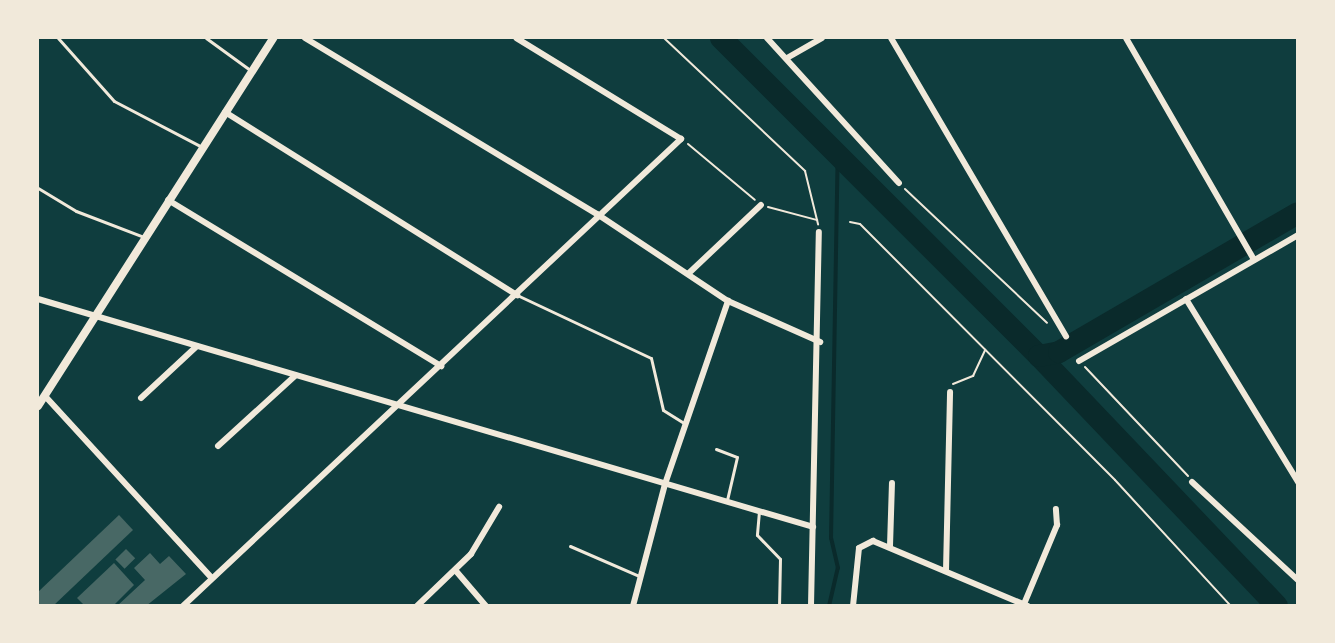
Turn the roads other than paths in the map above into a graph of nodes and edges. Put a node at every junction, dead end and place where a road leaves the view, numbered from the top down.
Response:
1 (58, 38) edge
2 (206, 38) edge
3 (273, 38) edge
4 (305, 38) edge
5 (516, 38) edge
6 (767, 38) edge
7 (822, 38) edge
8 (891, 38) edge
9 (1126, 38) edge
10 (787, 58) junction
11 (251, 70) junction
12 (225, 112) junction
13 (202, 147) junction
14 (898, 183) road end
15 (38, 188) edge
16 (168, 200) junction
17 (761, 205) road end
18 (597, 214) junction
19 (819, 232) road end
20 (1298, 235) edge
21 (144, 237) junction
22 (1254, 260) junction
23 (689, 273) junction
24 (517, 295) junction
25 (38, 299) edge
26 (1186, 299) junction
27 (728, 301) junction
28 (92, 316) junction
29 (1066, 336) dead end
30 (820, 342) junction
31 (197, 346) junction
32 (1079, 361) road end
33 (441, 366) junction
34 (296, 375) junction
35 (950, 392) road end
36 (45, 396) junction
37 (141, 398) dead end
38 (399, 405) junction
39 (38, 406) edge
40 (686, 423) junction
41 (218, 446) dead end
42 (716, 449) dead end
43 (1192, 482) road end
44 (892, 483) dead end
45 (1298, 483) edge
46 (665, 484) junction
47 (726, 502) junction
48 (499, 507) dead end
49 (1056, 509) dead end
50 (759, 512) junction
51 (813, 527) junction
52 (570, 546) dead end
53 (890, 546) junction
54 (456, 571) junction
55 (946, 571) junction
56 (641, 577) junction
57 (212, 578) junction
58 (1298, 580) edge
59 (1026, 605) edge
60 (183, 606) edge
61 (417, 606) edge
62 (486, 606) edge
63 (633, 606) edge
64 (779, 606) edge
65 (811, 606) edge
66 (853, 606) edge

1 - 13 lane
2 - 11 lane
3 - 11 main road
4 - 18 street
5 - 18 street
6 - 10 street
7 - 10 street
8 - 29 street
9 - 22 street
10 - 14 street
11 - 12 main road
12 - 13 main road
12 - 24 street
13 - 16 main road
15 - 21 lane
16 - 21 main road
16 - 33 street
17 - 23 street
18 - 23 street
18 - 24 street
19 - 30 street
20 - 22 street
21 - 28 main road
22 - 26 street
23 - 27 street
24 - 33 street
24 - 40 lane
25 - 28 street
26 - 32 street
26 - 45 street
27 - 30 street
27 - 40 street
28 - 31 street
28 - 36 main road
30 - 51 street
31 - 34 street
31 - 37 street
33 - 38 street
34 - 38 street
34 - 41 street
35 - 55 street
36 - 39 main road
36 - 57 street
38 - 46 street
38 - 57 street
40 - 46 street
42 - 47 lane
43 - 58 street
44 - 53 street
46 - 47 street
46 - 56 street
47 - 50 street
48 - 54 street
49 - 59 street
50 - 51 street
50 - 64 lane
51 - 65 street
52 - 56 lane
53 - 55 street
53 - 66 street
54 - 61 street
54 - 62 street
55 - 59 street
56 - 63 street
57 - 60 street

